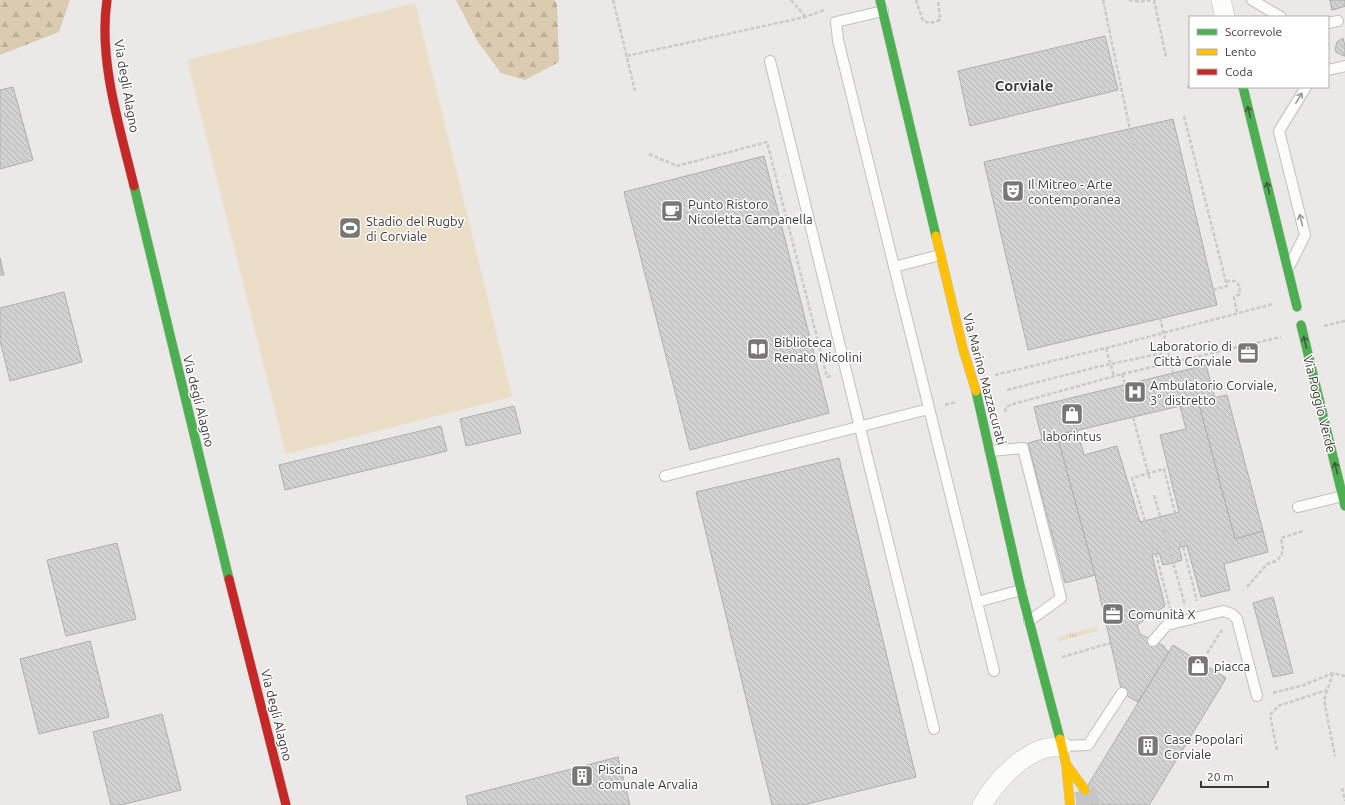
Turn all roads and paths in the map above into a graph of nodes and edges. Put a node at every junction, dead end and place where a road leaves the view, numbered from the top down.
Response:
1 (107, 0) edge
2 (614, 0) edge
3 (791, 0) edge
4 (880, 0) edge
5 (916, 0) edge
6 (938, 0) edge
7 (1103, 0) edge
8 (1129, 0) edge
9 (1151, 0) edge
10 (1154, 0) edge
11 (1252, 0) edge
12 (827, 9) dead end
13 (883, 11) junction
14 (805, 16) junction
15 (1279, 16) edge
16 (1338, 21) dead end
17 (1329, 23) edge
18 (627, 56) junction
19 (1166, 57) dead end
20 (770, 61) dead end
21 (1345, 66) edge
22 (1329, 70) edge
23 (1243, 88) edge
24 (1305, 88) edge
25 (635, 91) dead end
26 (1184, 116) dead end
27 (1134, 149) dead end
28 (649, 154) dead end
29 (940, 255) junction
30 (894, 267) junction
31 (1288, 268) junction
32 (1226, 280) junction
33 (1213, 290) dead end
34 (1296, 303) joint
35 (1237, 313) junction
36 (1160, 318) dead end
37 (1345, 321) edge
38 (1301, 325) dead end
39 (1318, 328) dead end
40 (1288, 336) dead end
41 (1106, 348) junction
42 (1162, 353) dead end
43 (1110, 364) junction
44 (993, 369) dead end
45 (847, 372) junction
46 (1173, 373) dead end
47 (1122, 374) junction
48 (1114, 376) junction
49 (1125, 384) dead end
50 (1007, 390) dead end
51 (929, 409) junction
52 (1004, 414) dead end
53 (1133, 416) dead end
54 (860, 426) junction
55 (990, 452) junction
56 (1148, 473) junction
57 (665, 476) dead end
58 (1150, 480) dead end
59 (1154, 495) dead end
60 (1344, 501) edge
61 (1298, 507) dead end
62 (1176, 513) dead end
63 (1145, 521) dead end
64 (1303, 531) dead end
65 (1186, 542) dead end
66 (1178, 543) dead end
67 (1183, 547) dead end
68 (1158, 549) dead end
69 (1150, 551) dead end
70 (1156, 554) dead end
71 (1247, 587) dead end
72 (1021, 590) junction
73 (1197, 598) dead end
74 (1183, 600) dead end
75 (977, 602) junction
76 (1169, 604) dead end
77 (1232, 614) junction
78 (1029, 621) junction
79 (1153, 640) dead end
80 (1110, 643) dead end
81 (1207, 653) dead end
82 (1040, 663) junction
83 (994, 670) dead end
84 (1333, 673) junction
85 (1345, 676) edge
86 (1327, 690) junction
87 (1281, 691) dead end
88 (1122, 693) dead end
89 (1257, 696) dead end
90 (934, 729) dead end
91 (1062, 746) junction
92 (1277, 750) dead end
93 (1335, 756) dead end
94 (1066, 764) junction
95 (1342, 788) dead end
96 (1085, 790) tunnel mouth
97 (1345, 801) edge
98 (286, 805) edge
99 (982, 805) edge
100 (1070, 805) edge

1 - 98 street, Via degli Alagno
2 - 18 path
3 - 14 path
4 - 13 street, Via Marino Mazzacurati
5 - 6 path
7 - 27 path
8 - 9 path
10 - 19 path
11 - 15 lane
12 - 14 path
13 - 29 street, Via Marino Mazzacurati
13 - 30 lane
14 - 18 path
16 - 17 lane
18 - 25 path
20 - 45 lane
21 - 22 lane
31 -> 23 street
31 -> 24 lane
26 - 32 path
28 - 45 path
29 - 30 lane
29 - 55 street, Via Marino Mazzacurati
30 - 51 lane
31 - 34 street
32 - 33 path
32 - 35 path
34 - 35 path
35 - 41 path
36 - 46 path, bridge
37 - 39 path
60 -> 38 street, Via Poggio Verde
40 - 47 path
41 - 43 path
41 - 44 path
42 - 43 path
43 - 48 path
43 - 50 path
45 - 54 lane
47 - 48 path
47 - 49 path
48 - 52 path
51 - 54 lane
51 - 75 lane
53 - 56 path
54 - 57 lane
54 - 90 lane
55 - 72 street, Via Marino Mazzacurati
55 - 78 lane
56 - 58 path
56 - 62 path
56 - 63 path
59 - 74 path
60 - 61 lane
64 - 71 path
65 - 66 path
67 - 73 path
68 - 69 path
70 - 76 path
72 - 75 lane
72 - 78 street, Via Marino Mazzacurati
75 - 83 lane
77 - 79 lane
77 - 81 path
77 - 89 lane
78 - 82 street, Via Marino Mazzacurati
80 - 82 path
82 - 91 street, Via Marino Mazzacurati
84 - 85 path
84 - 86 path
84 - 87 path
86 - 92 path
86 - 93 path
88 - 91 lane
91 - 94 street, Via Marino Mazzacurati
91 - 99 street
94 - 96 street, Via Marino Mazzacurati
94 - 100 street, Via Marino Mazzacurati
95 - 97 path

